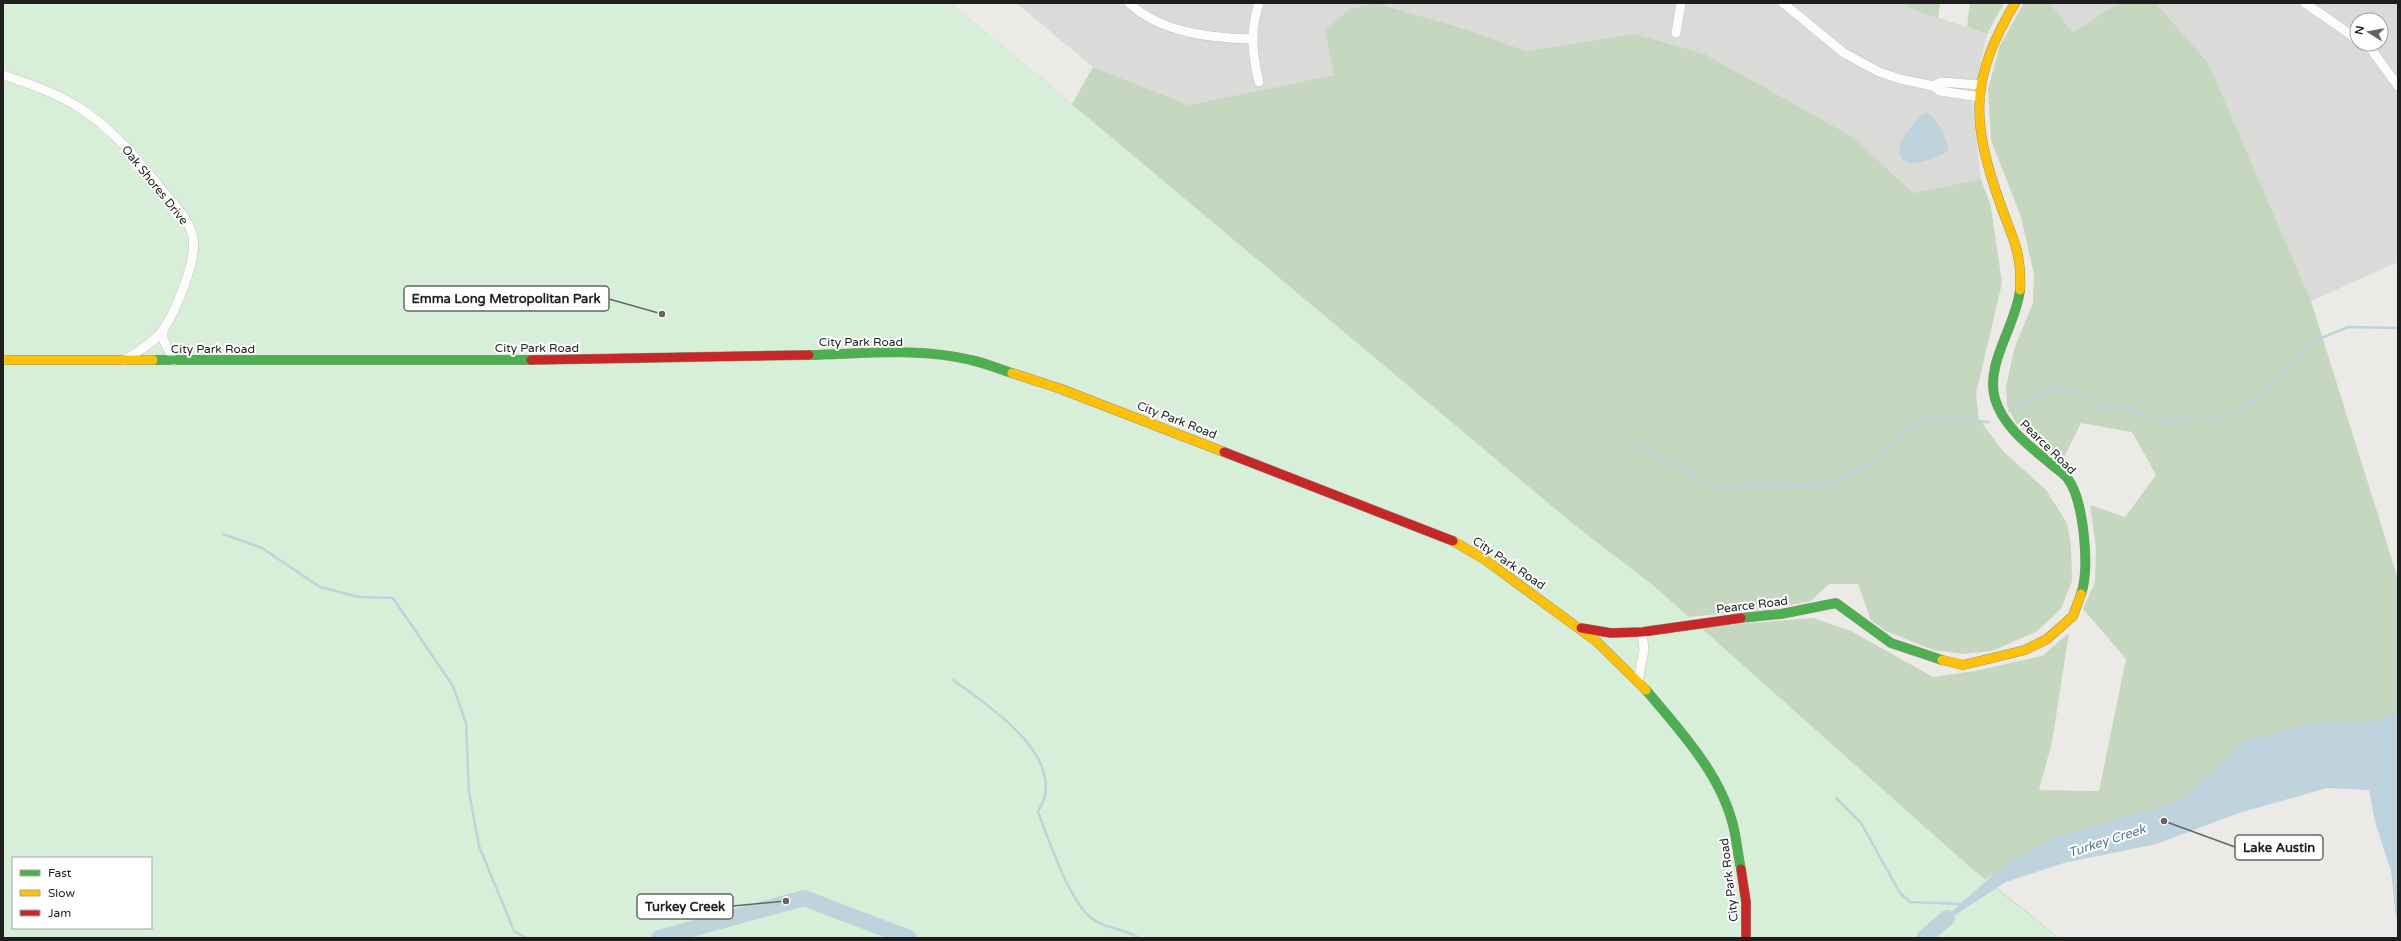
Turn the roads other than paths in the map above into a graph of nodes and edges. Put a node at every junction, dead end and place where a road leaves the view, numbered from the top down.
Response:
1 (1129, 3) edge
2 (1259, 3) edge
3 (1681, 3) edge
4 (1784, 3) edge
5 (2015, 3) edge
6 (2305, 3) edge
7 (1676, 33) dead end
8 (2349, 33) edge
9 (1252, 39) junction
10 (2373, 52) edge
11 (3, 75) edge
12 (1259, 82) dead end
13 (1981, 85) junction
14 (1933, 86) junction
15 (2398, 86) edge
16 (1980, 97) junction
17 (163, 330) junction
18 (3, 360) edge
19 (124, 361) junction
20 (174, 361) junction
21 (1579, 627) junction
22 (1642, 632) junction
23 (1638, 682) junction
24 (1746, 938) edge

1 - 9 street
2 - 9 street
3 - 7 street
4 - 14 street
5 - 13 street, Pearce Road
6 - 8 street
9 - 12 street
10 - 15 street
11 - 17 street, Oak Shores Drive
13 - 14 street
13 - 16 street, Pearce Road
14 - 16 street
16 - 22 street, Pearce Road
17 - 19 street, Oak Shores Drive
17 - 20 street
18 - 19 street, City Park Road
19 - 20 street, City Park Road
20 - 21 street, City Park Road
21 - 22 street, Pearce Road
21 - 23 street, City Park Road
22 - 23 street
23 - 24 street, City Park Road

